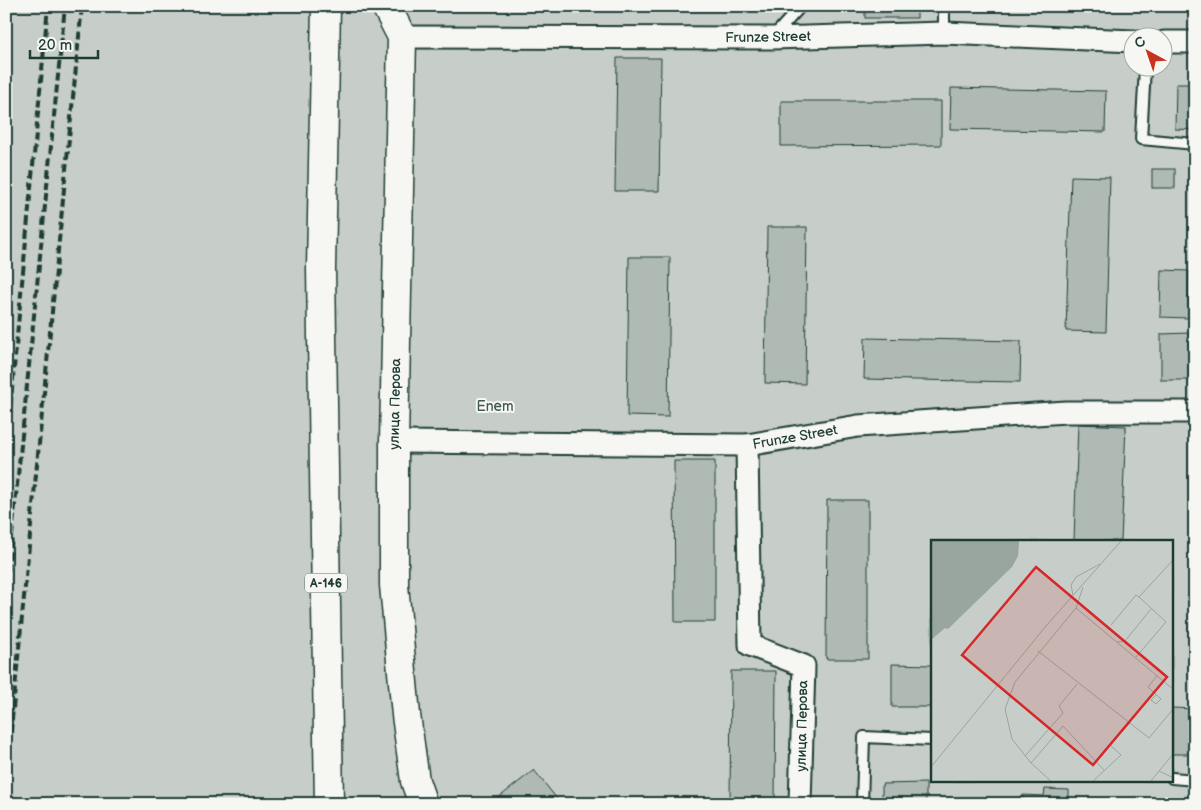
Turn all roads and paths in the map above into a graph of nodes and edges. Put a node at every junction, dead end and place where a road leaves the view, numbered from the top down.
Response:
1 (326, 6) edge
2 (386, 6) edge
3 (801, 6) edge
4 (944, 6) edge
5 (944, 33) junction
6 (402, 37) junction
7 (772, 38) junction
8 (1124, 41) edge
9 (1174, 42) edge
10 (1195, 42) edge
11 (1144, 78) edge
12 (1195, 144) edge
13 (1195, 412) edge
14 (394, 442) junction
15 (747, 445) junction
16 (931, 740) edge
17 (1174, 778) edge
18 (1195, 780) edge
19 (329, 804) edge
20 (423, 804) edge
21 (800, 804) edge
22 (862, 804) edge

1 - 19 main road, А-146
2 - 6 main road, улица Перова
3 - 7 lane
4 - 5 lane
5 - 7 street, Frunze Street
5 - 8 street, Frunze Street
6 - 7 street, Frunze Street
6 - 14 main road, улица Перова
9 - 10 street
11 - 12 lane
13 - 15 street, Frunze Street
14 - 15 street, Frunze Street
14 - 20 main road, улица Перова
15 - 21 street, улица Перова
16 - 22 lane
17 - 18 lane

